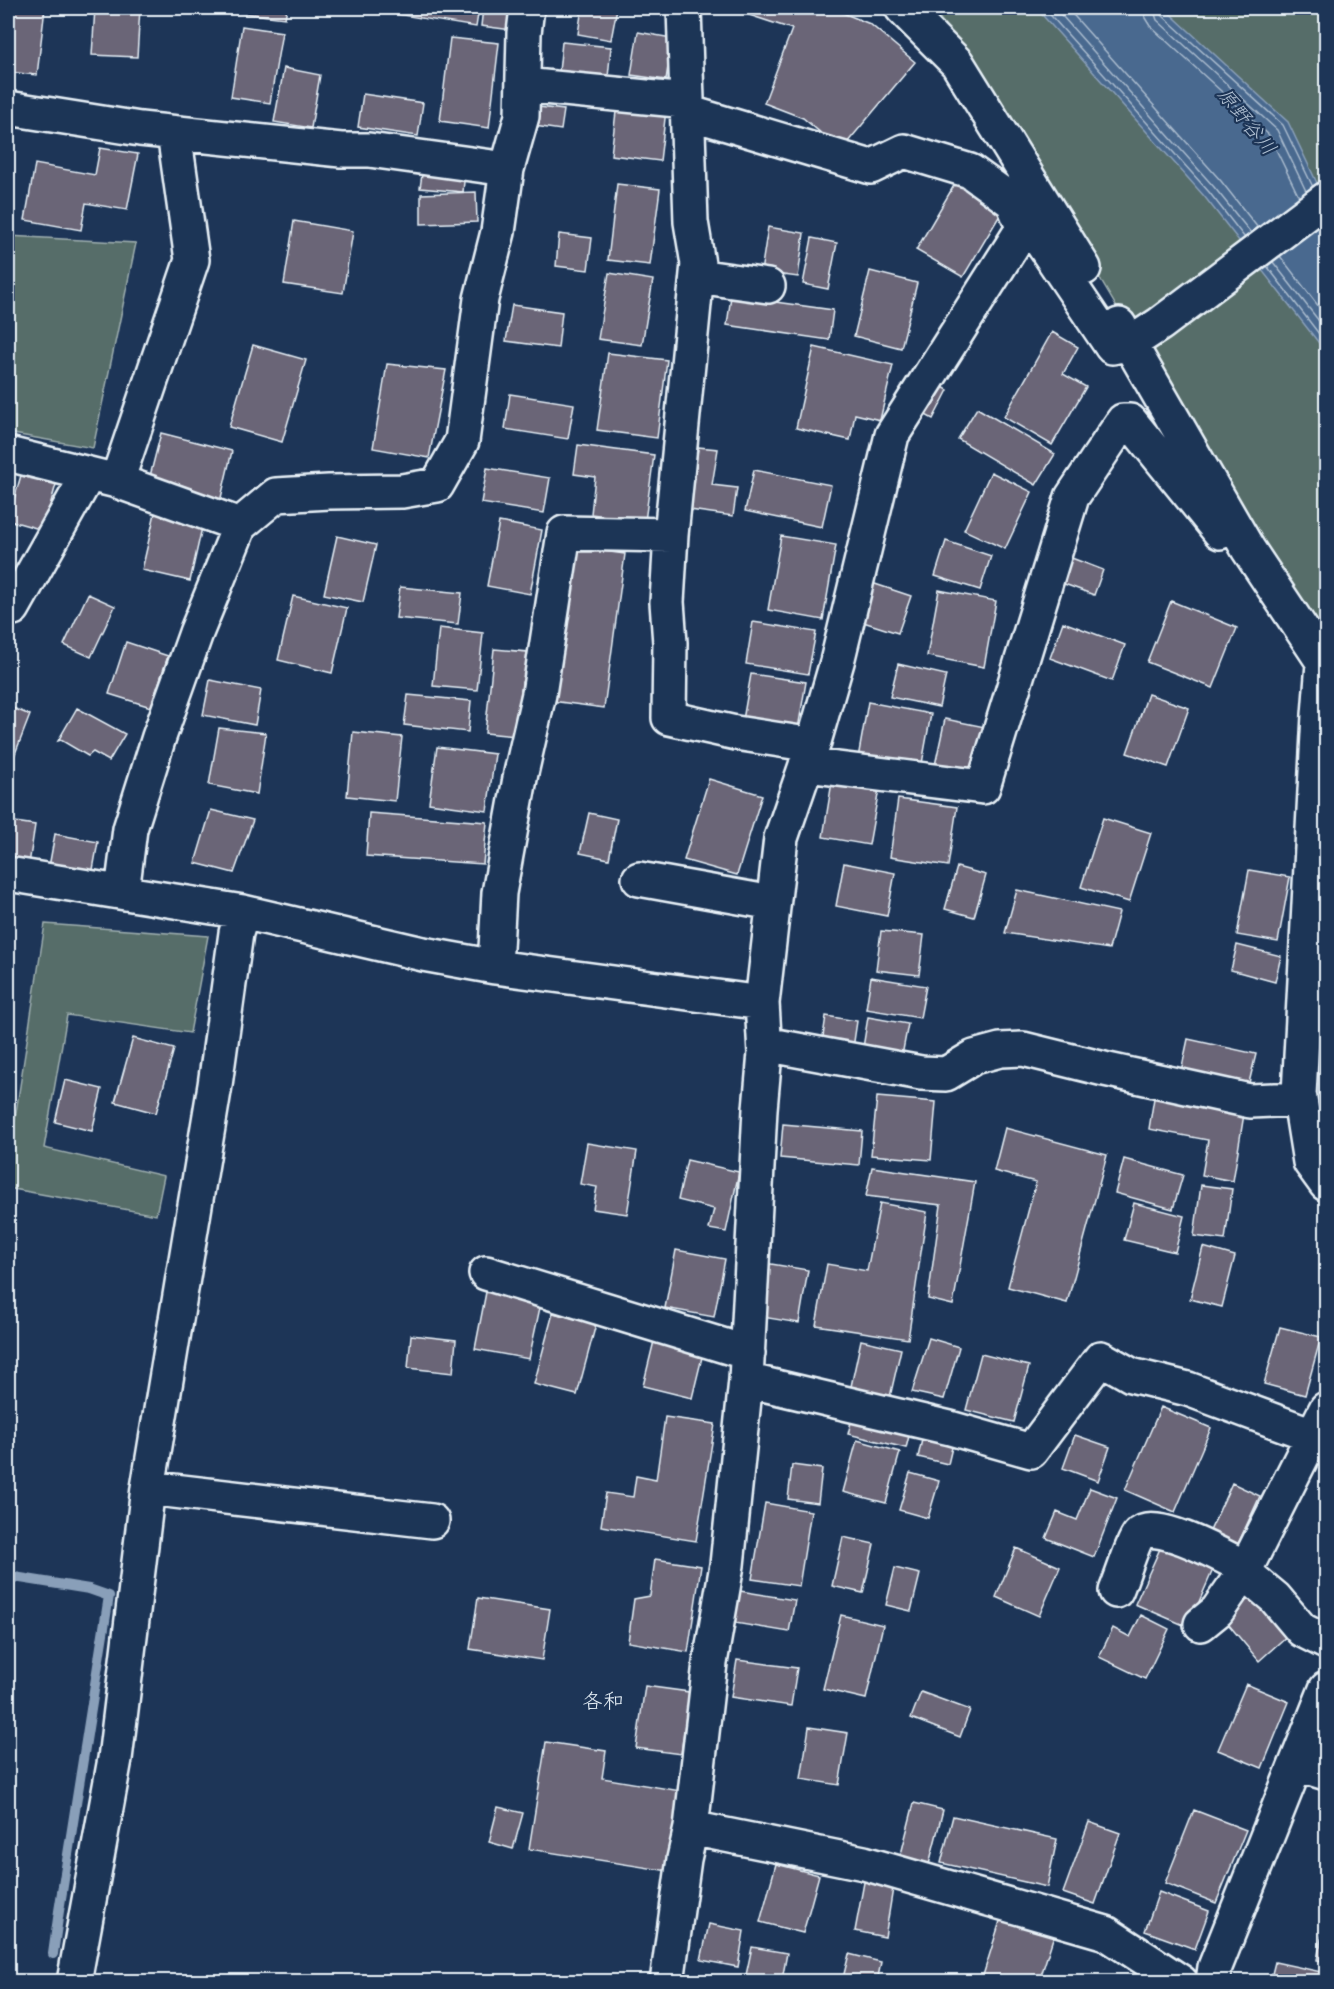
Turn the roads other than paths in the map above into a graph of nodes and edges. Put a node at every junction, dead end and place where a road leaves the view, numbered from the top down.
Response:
1 (527, 8) edge
2 (684, 8) edge
3 (902, 8) edge
4 (523, 85) junction
5 (687, 106) junction
6 (8, 108) edge
7 (174, 133) junction
8 (507, 169) junction
9 (1326, 199) edge
10 (1025, 232) junction
11 (697, 276) junction
12 (768, 286) dead end
13 (1131, 343) junction
14 (8, 454) edge
15 (102, 478) junction
16 (240, 525) junction
17 (671, 535) junction
18 (1248, 549) junction
19 (13, 608) dead end
20 (1325, 664) edge
21 (810, 755) junction
22 (8, 874) edge
23 (639, 879) dead end
24 (122, 892) junction
25 (773, 903) junction
26 (243, 912) junction
27 (495, 967) junction
28 (762, 1003) junction
29 (765, 1044) junction
30 (1300, 1099) junction
31 (1326, 1184) edge
32 (486, 1273) dead end
33 (747, 1366) junction
34 (1322, 1427) edge
35 (148, 1488) junction
36 (432, 1521) dead end
37 (1245, 1570) junction
38 (1116, 1591) dead end
39 (1201, 1624) dead end
40 (1326, 1642) edge
41 (1326, 1689) edge
42 (1312, 1768) edge
43 (691, 1828) junction
44 (74, 1982) edge
45 (666, 1982) edge
46 (1181, 1982) edge
47 (1212, 1982) edge

1 - 4 street
2 - 5 street
3 - 13 street
4 - 5 street
4 - 8 street
5 - 10 street
5 - 11 street
6 - 7 street
7 - 8 street
7 - 15 street
8 - 16 street
9 - 13 street
10 - 13 street
10 - 21 street
11 - 12 street
11 - 17 street
13 - 18 street
14 - 15 street
15 - 16 street
15 - 19 street
16 - 24 street
17 - 21 street
17 - 27 street
18 - 20 street
18 - 21 street
20 - 30 street
21 - 25 street
22 - 24 street
23 - 25 street
24 - 26 street
25 - 28 street
26 - 27 street
26 - 35 street
27 - 28 street
28 - 29 street
29 - 30 street
29 - 33 street
30 - 31 street
32 - 33 street
33 - 34 street
33 - 43 street
34 - 37 street
35 - 36 street
35 - 44 street
37 - 38 street
37 - 39 street
37 - 40 street
41 - 42 street
42 - 47 street
43 - 45 street
43 - 46 street

